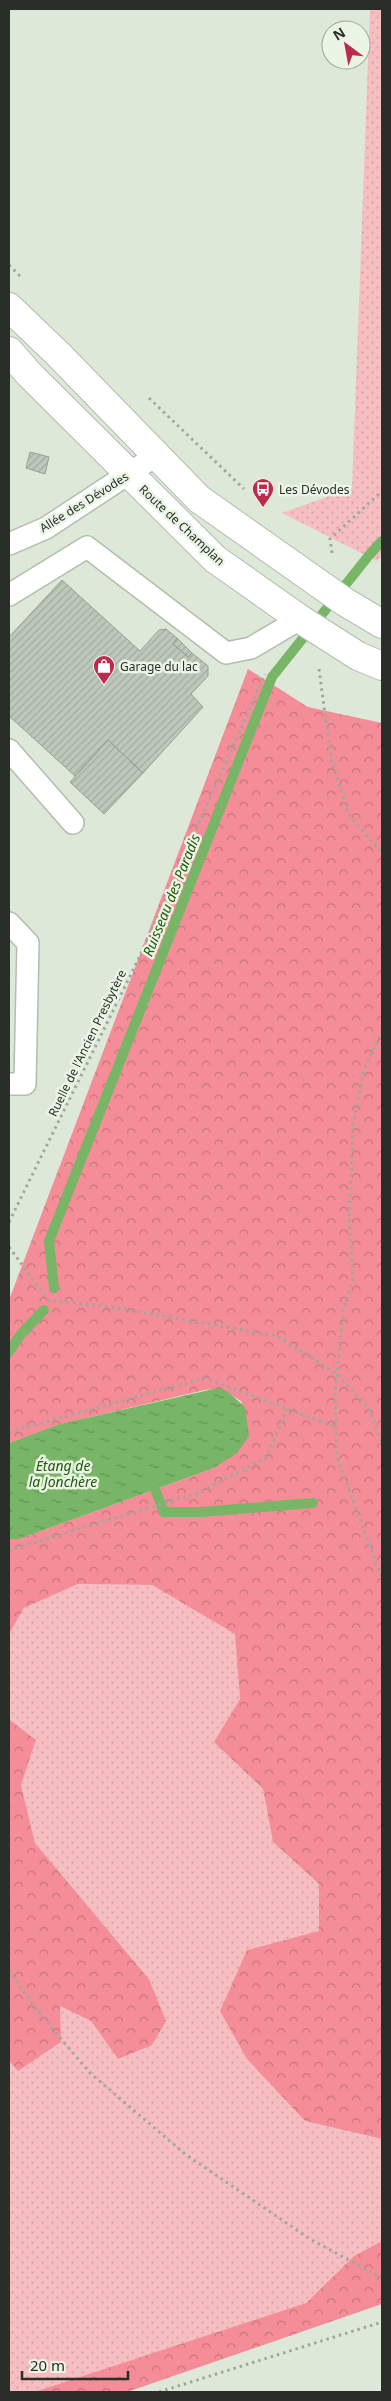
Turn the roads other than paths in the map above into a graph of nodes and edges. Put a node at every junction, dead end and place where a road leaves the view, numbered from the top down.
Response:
1 (9, 307) edge
2 (9, 351) edge
3 (156, 455) junction
4 (129, 474) junction
5 (9, 544) edge
6 (9, 595) edge
7 (300, 619) junction
8 (382, 624) edge
9 (382, 666) edge
10 (9, 750) edge
11 (73, 822) dead end
12 (9, 923) edge
13 (9, 1084) edge

1 - 3 street
2 - 4 street, Route de Champlan
3 - 4 lane, Allée des Dévodes
3 - 8 street
4 - 5 lane, Allée des Dévodes
4 - 7 street, Route de Champlan
6 - 7 lane
7 - 9 street, Route de Champlan
10 - 11 lane
12 - 13 lane

